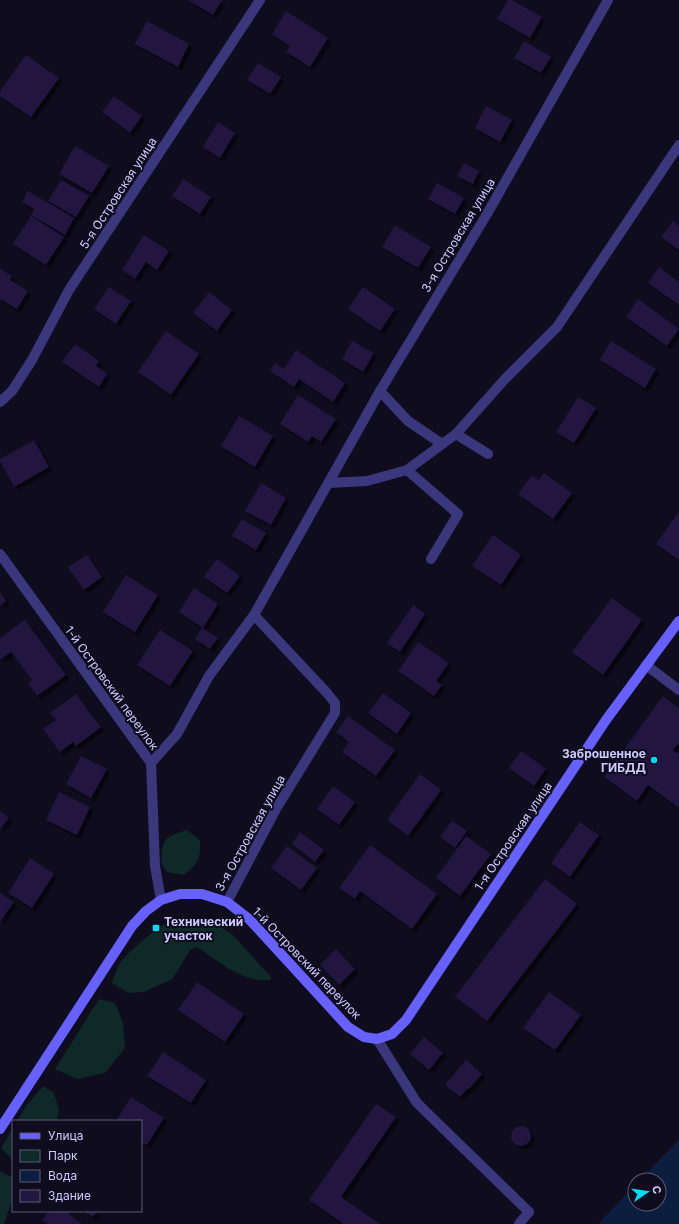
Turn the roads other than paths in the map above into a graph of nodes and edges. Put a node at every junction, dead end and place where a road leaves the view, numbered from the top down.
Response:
1 (260, 0) edge
2 (608, 0) edge
3 (679, 145) edge
4 (380, 391) junction
5 (0, 402) edge
6 (456, 434) junction
7 (442, 444) junction
8 (488, 454) dead end
9 (407, 470) junction
10 (329, 483) junction
11 (0, 554) edge
12 (432, 560) dead end
13 (254, 615) junction
14 (679, 621) edge
15 (646, 665) junction
16 (679, 690) edge
17 (150, 763) junction
18 (161, 900) junction
19 (227, 902) junction
20 (377, 1038) junction
21 (0, 1129) edge
22 (519, 1224) edge

1 - 5 street, 5-я Островская улица
2 - 4 street, 3-я Островская улица
3 - 6 street
4 - 7 street
4 - 10 street, 3-я Островская улица
6 - 7 street
6 - 8 street
7 - 9 street
9 - 10 street
9 - 12 street
10 - 13 street, 3-я Островская улица
11 - 17 street, 1-й Островский переулок
13 - 17 street, 3-я Островская улица
13 - 19 street, 3-я Островская улица
14 - 15 street, 1-я Островская улица
15 - 16 street
15 - 20 street, 1-я Островская улица
17 - 18 street, 1-й Островский переулок
18 - 19 street, 3-я Островская улица
18 - 21 street, 3-я Островская улица
19 - 20 street, 1-й Островский переулок
20 - 22 street

